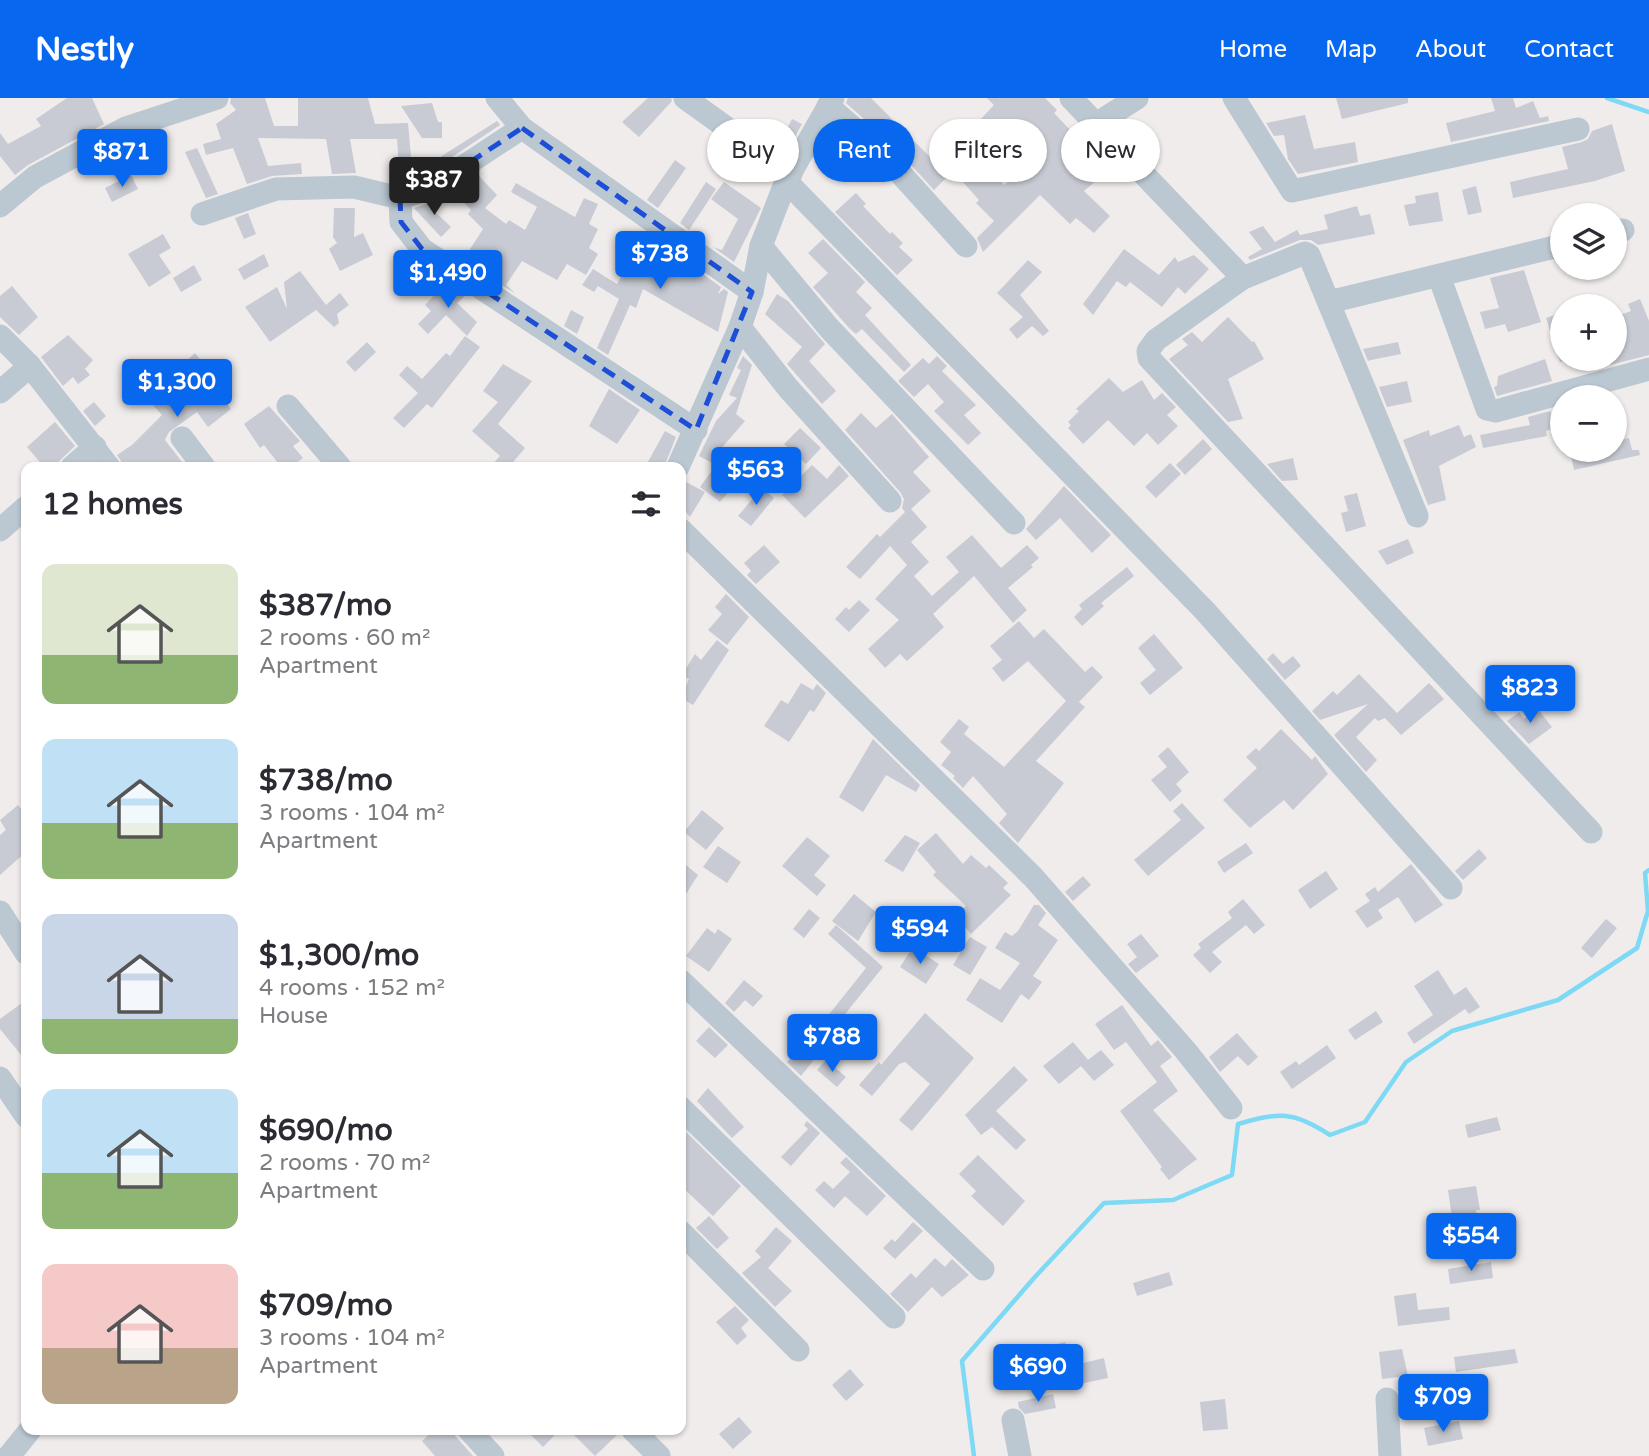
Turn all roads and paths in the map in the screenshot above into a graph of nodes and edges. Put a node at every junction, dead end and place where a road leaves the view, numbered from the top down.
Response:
1 (217, 98) edge
2 (497, 98) edge
3 (685, 98) edge
4 (1071, 98) edge
5 (1137, 98) edge
6 (1234, 98) edge
7 (830, 102) edge
8 (712, 119) edge
9 (1091, 119) edge
10 (1104, 119) edge
11 (522, 128) junction
12 (1578, 129) dead end
13 (799, 157) edge
14 (786, 182) edge
15 (793, 182) edge
16 (1151, 182) edge
17 (400, 198) junction
18 (0, 206) edge
19 (202, 214) dead end
20 (761, 246) junction
21 (966, 246) dead end
22 (1550, 248) edge
23 (1439, 276) junction
24 (1243, 278) junction
25 (752, 292) junction
26 (1329, 302) junction
27 (740, 327) junction
28 (0, 336) edge
29 (30, 366) junction
30 (1649, 369) edge
31 (0, 392) edge
32 (288, 406) dead end
33 (696, 430) junction
34 (182, 438) dead end
35 (95, 447) junction
36 (78, 462) edge
37 (106, 462) edge
38 (200, 462) edge
39 (336, 462) edge
40 (680, 462) edge
41 (890, 501) dead end
42 (21, 511) edge
43 (1417, 516) dead end
44 (1014, 523) dead end
45 (0, 530) edge
46 (686, 535) edge
47 (1591, 832) dead end
48 (1451, 888) dead end
49 (0, 912) edge
50 (21, 945) edge
51 (686, 986) edge
52 (0, 1078) edge
53 (1231, 1108) dead end
54 (21, 1109) edge
55 (686, 1113) edge
56 (686, 1237) edge
57 (983, 1269) dead end
58 (894, 1317) dead end
59 (798, 1350) dead end
60 (1387, 1399) dead end
61 (1013, 1420) dead end
62 (26, 1435) edge
63 (474, 1435) edge
64 (638, 1435) edge
65 (9, 1456) edge
66 (493, 1456) edge
67 (659, 1456) edge
68 (1020, 1456) edge
69 (1390, 1456) edge

1 - 18 street
2 - 11 street
3 - 8 street
4 - 9 street
5 - 10 street
6 - 12 street
7 - 13 street
7 - 21 street
11 - 17 street
11 - 25 street
14 - 20 street
15 - 48 street
16 - 24 street
17 - 19 street
17 - 33 street
20 - 25 street
20 - 44 street
22 - 23 street
23 - 26 street
23 - 30 street
24 - 26 street
24 - 47 street
25 - 27 street
26 - 43 street
27 - 33 street
27 - 41 street
28 - 29 street
29 - 31 street
29 - 35 street
32 - 39 street
33 - 40 street
34 - 38 street
35 - 36 street
35 - 37 street
42 - 45 street
46 - 53 street
49 - 50 street
51 - 57 street
52 - 54 street
55 - 58 street
56 - 59 street
60 - 69 street
61 - 68 street
62 - 65 street
63 - 66 street
64 - 67 street

